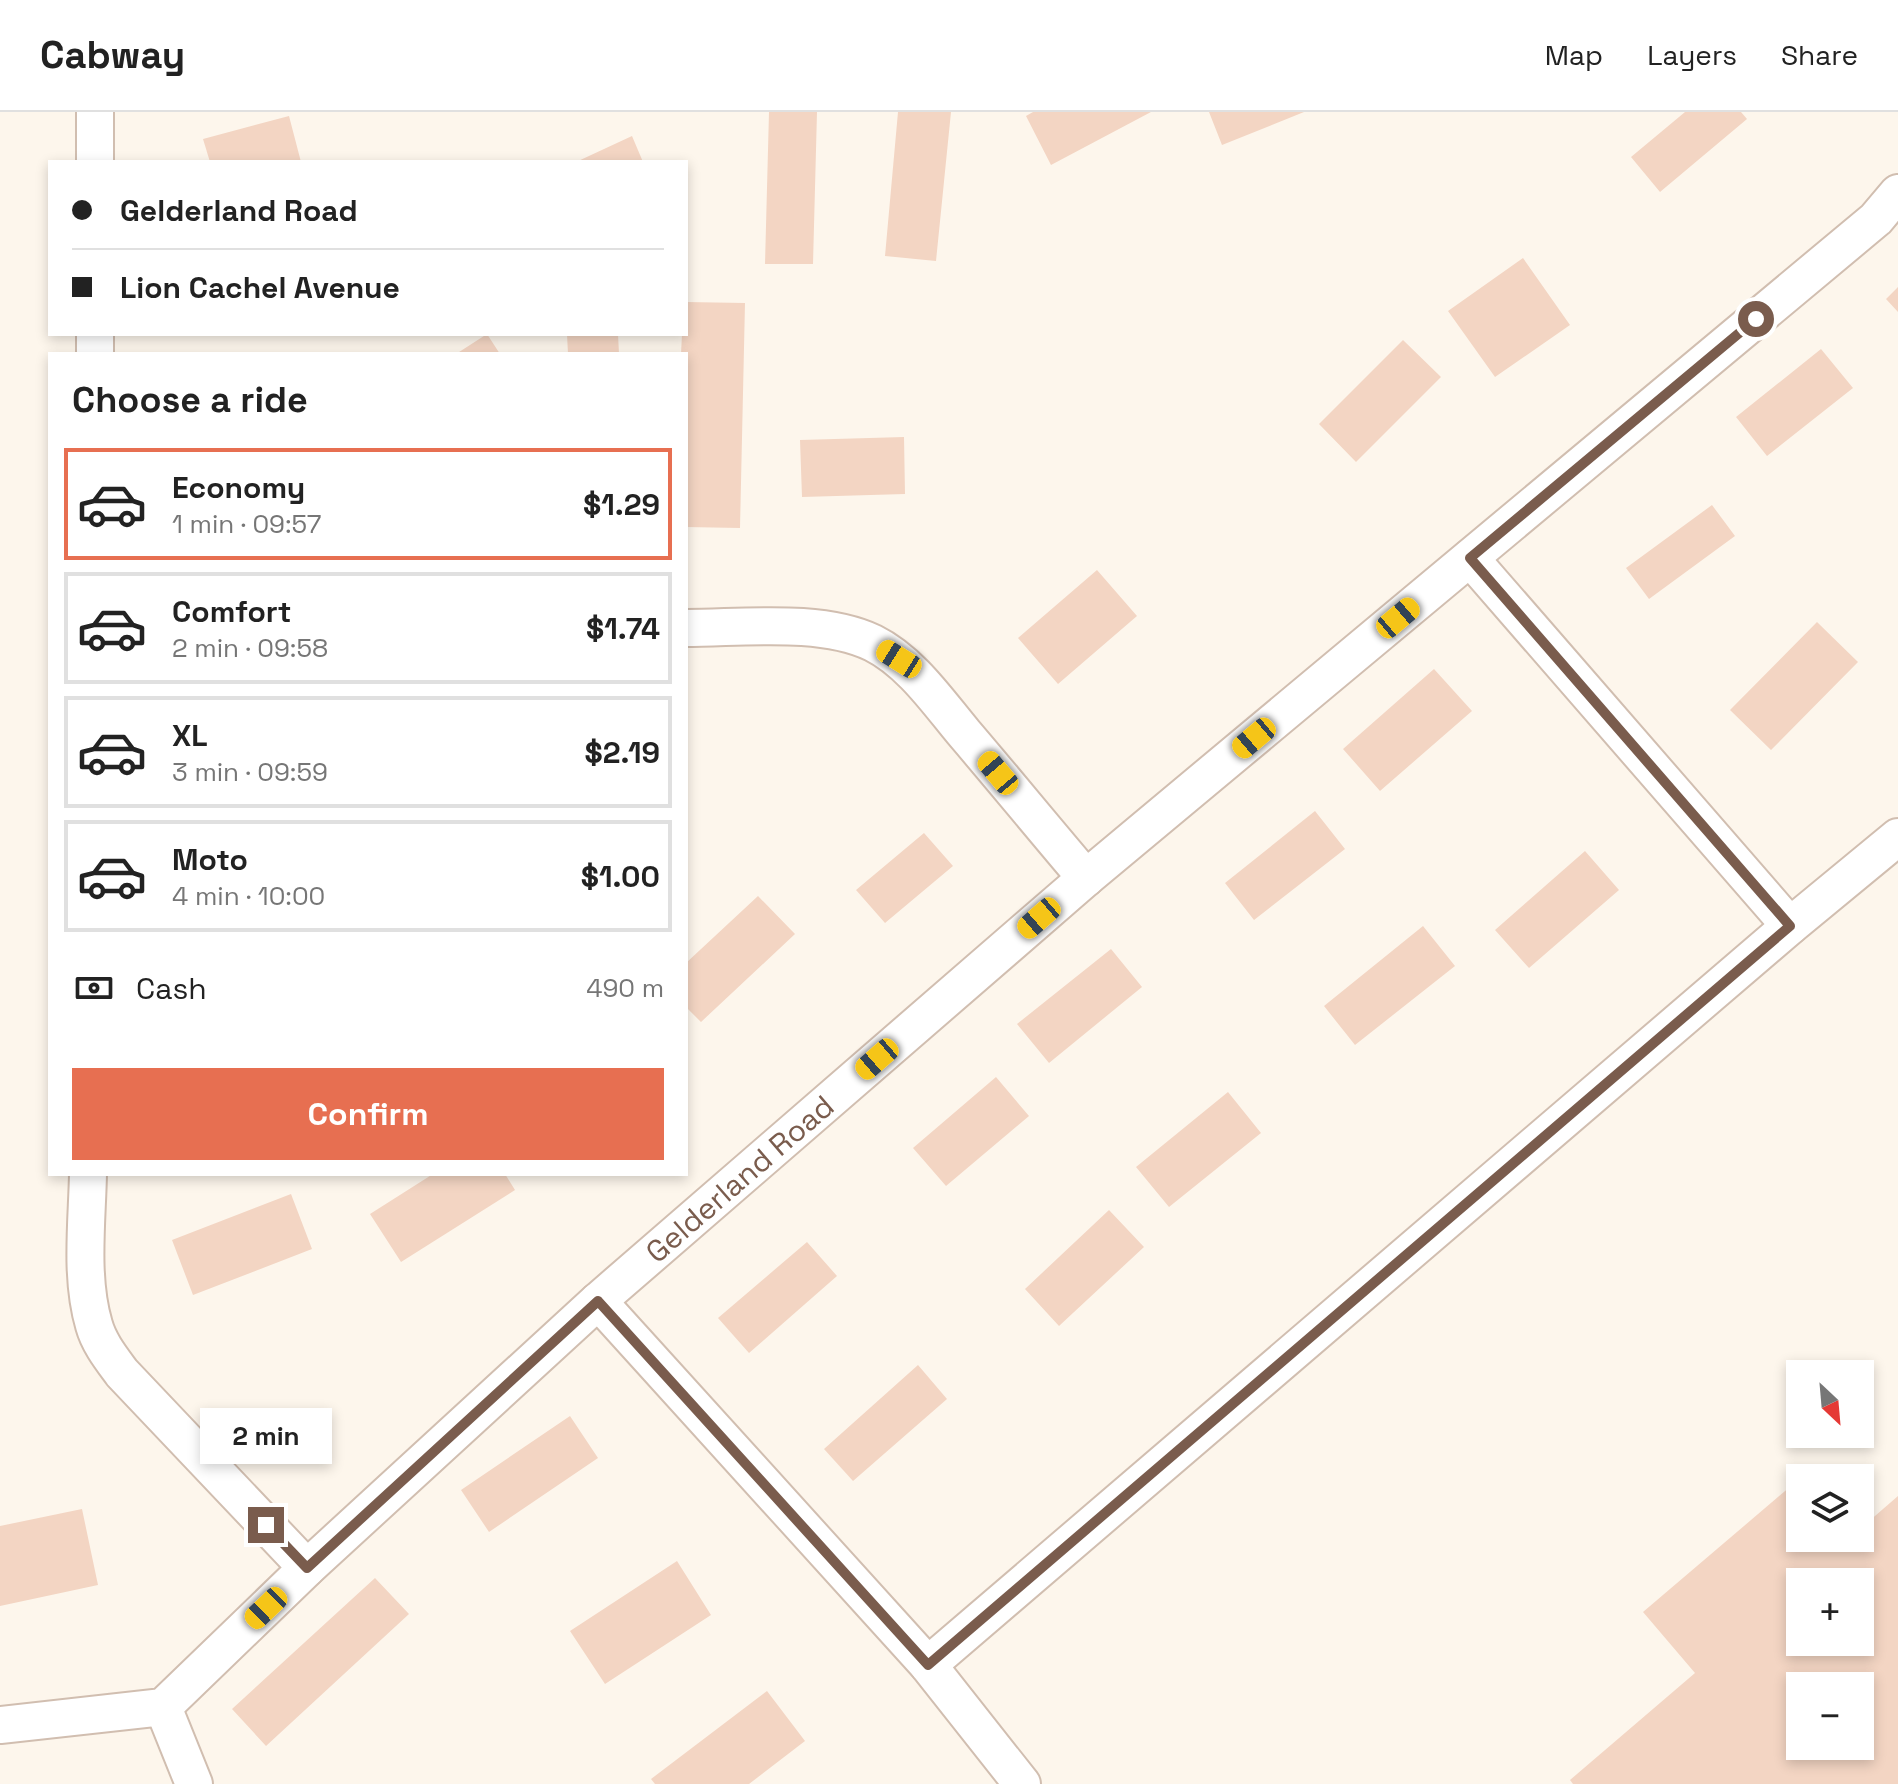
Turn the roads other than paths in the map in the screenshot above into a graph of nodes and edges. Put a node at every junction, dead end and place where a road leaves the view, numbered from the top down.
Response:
1 (95, 112) edge
2 (95, 160) edge
3 (1898, 193) edge
4 (1470, 558) junction
5 (688, 628) edge
6 (1898, 837) edge
7 (1086, 878) junction
8 (1790, 926) junction
9 (88, 1176) edge
10 (598, 1301) junction
11 (307, 1568) junction
12 (928, 1665) junction
13 (163, 1707) junction
14 (0, 1725) edge
15 (194, 1784) edge
16 (1022, 1784) edge

1 - 2 street
3 - 4 street, Gelderland Road
4 - 7 street, Gelderland Road
4 - 8 street
5 - 7 street
6 - 8 street
7 - 10 street, Gelderland Road
8 - 12 street
9 - 11 street
10 - 11 street, Gelderland Road
10 - 12 street
11 - 13 street, Gelderland Road
12 - 16 street
13 - 14 street
13 - 15 street

